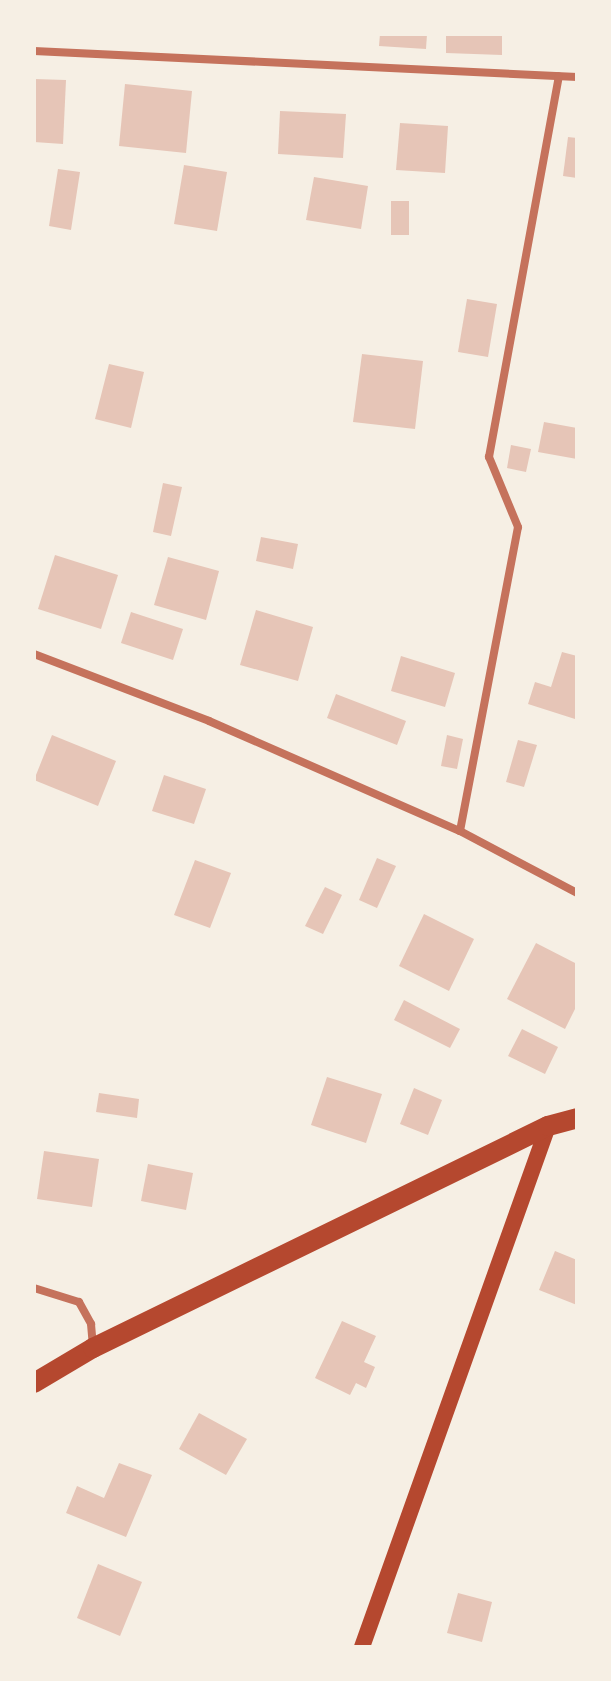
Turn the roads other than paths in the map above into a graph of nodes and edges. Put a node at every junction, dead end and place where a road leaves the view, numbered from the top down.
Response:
1 (34, 51) edge
2 (559, 76) junction
3 (577, 77) edge
4 (34, 654) edge
5 (460, 831) junction
6 (577, 893) edge
7 (577, 1118) edge
8 (548, 1126) junction
9 (34, 1288) edge
10 (93, 1348) junction
11 (34, 1383) edge
12 (362, 1647) edge

1 - 2 street
2 - 3 street
2 - 5 street
4 - 5 street
5 - 6 street
7 - 8 main road
8 - 10 main road
8 - 12 main road
9 - 10 street
10 - 11 main road

